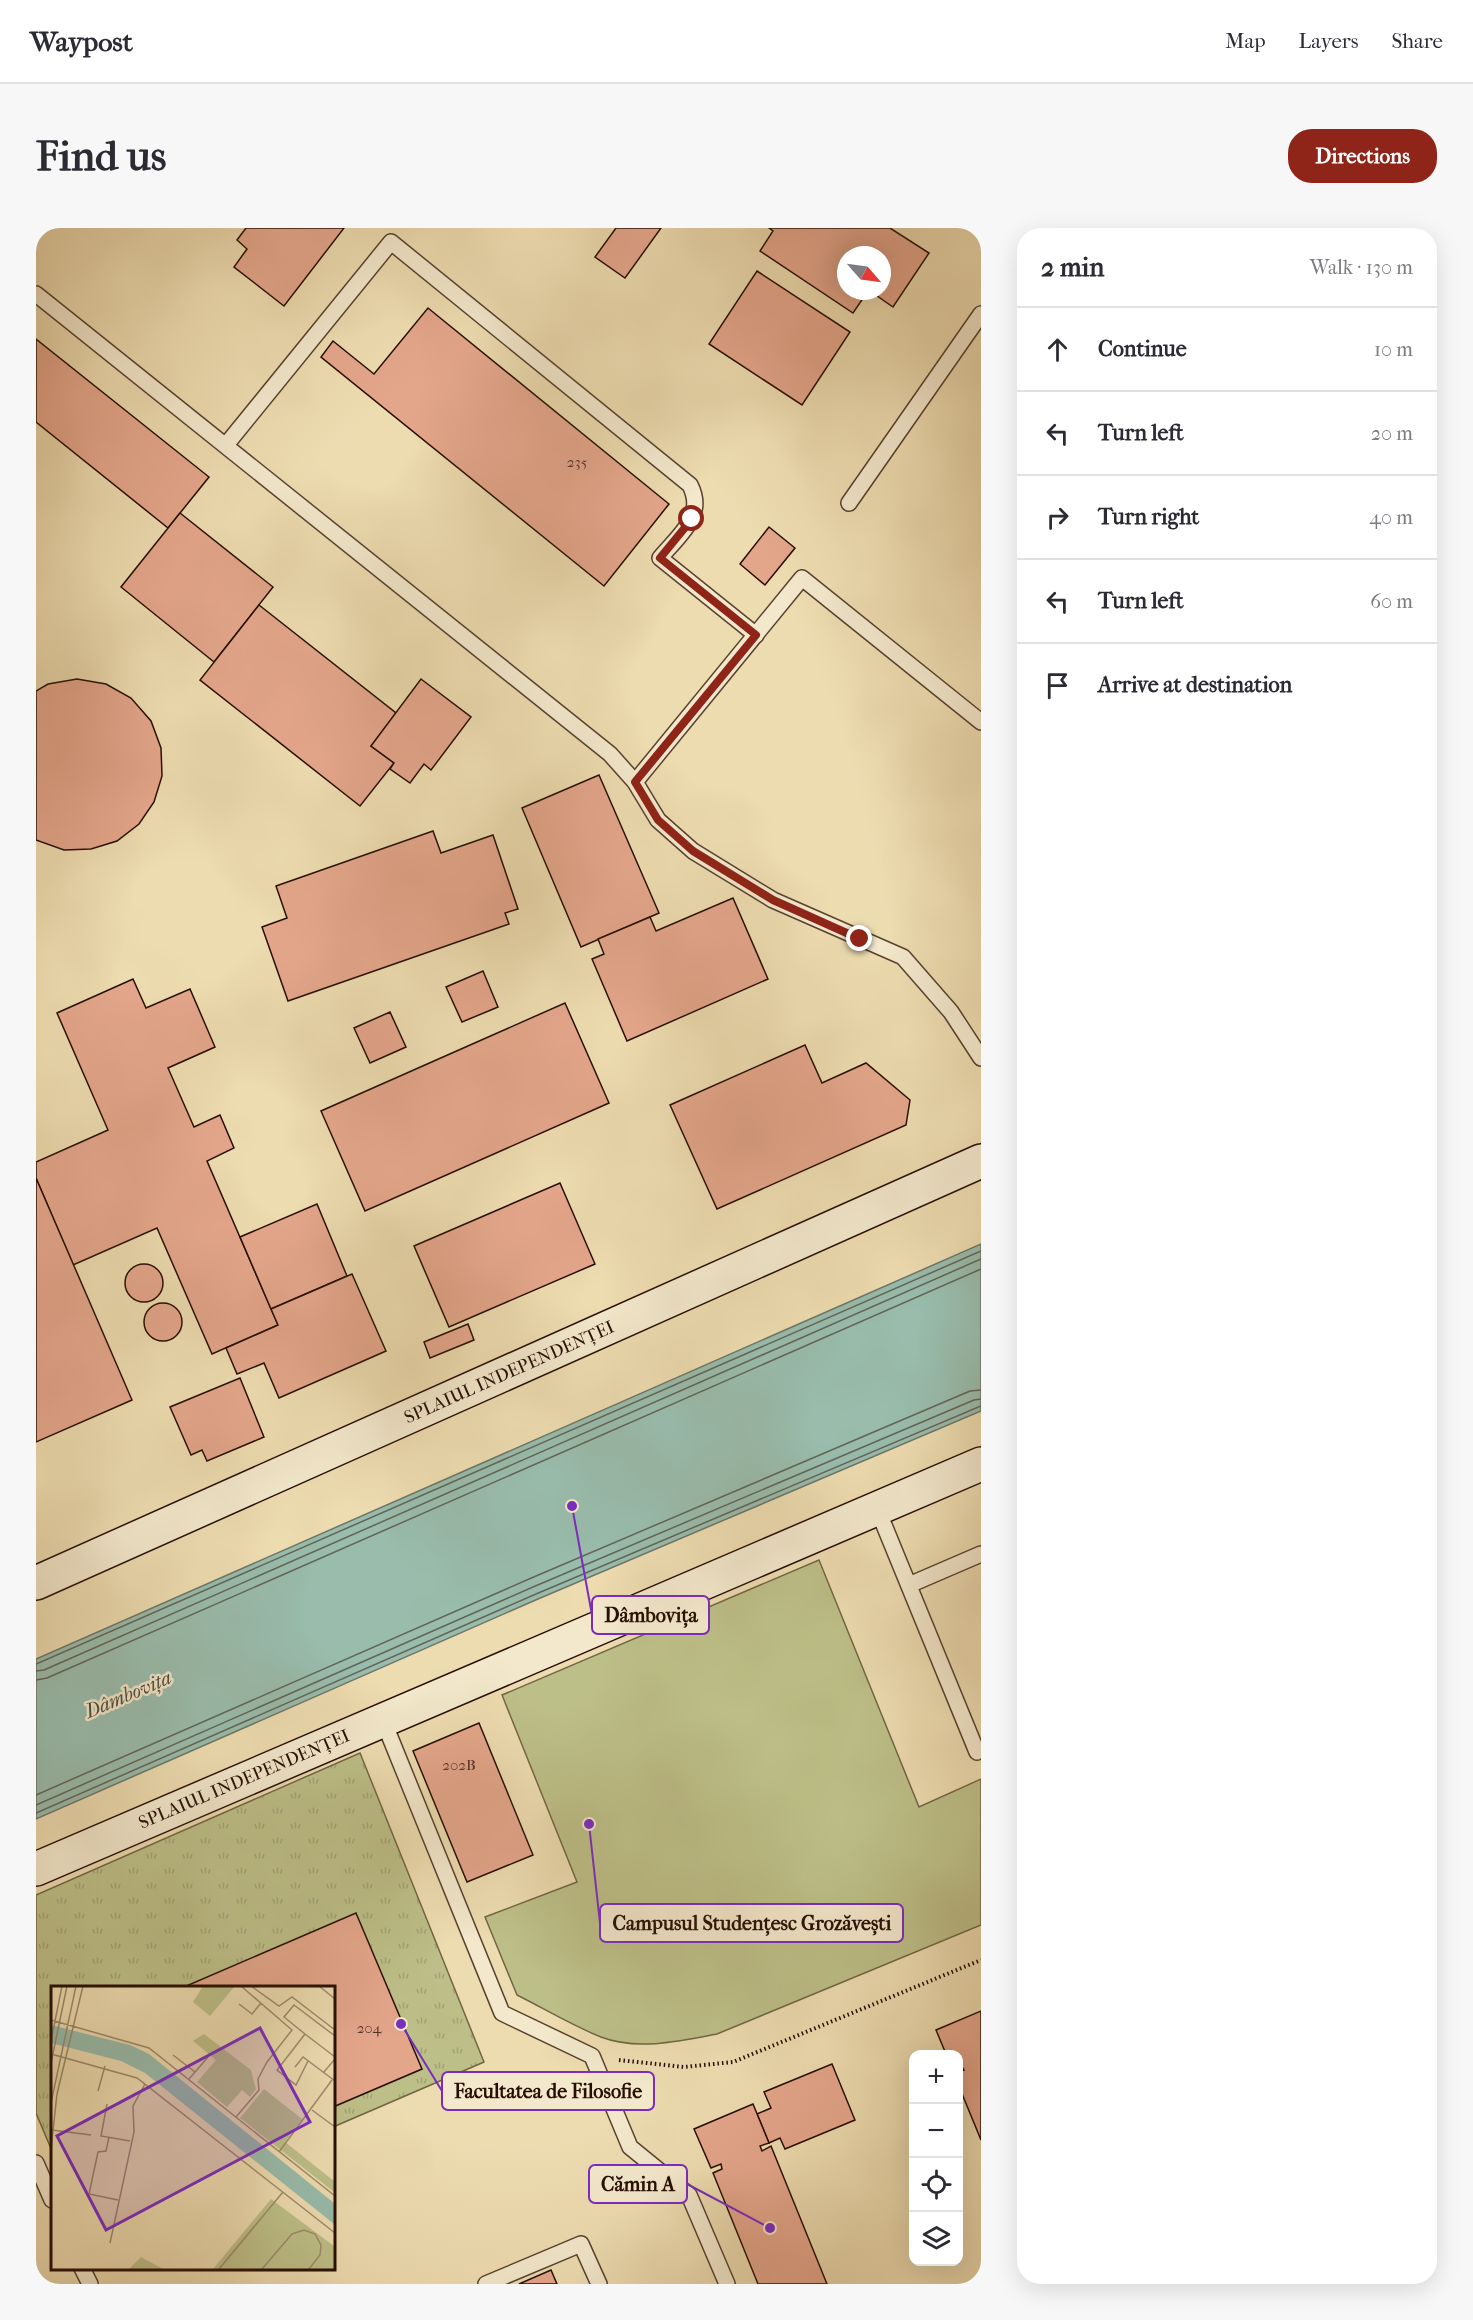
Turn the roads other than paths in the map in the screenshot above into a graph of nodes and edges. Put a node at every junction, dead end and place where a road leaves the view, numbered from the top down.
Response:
1 (36, 294) edge
2 (981, 314) edge
3 (226, 446) junction
4 (849, 503) dead end
5 (756, 635) junction
6 (981, 722) edge
7 (635, 782) junction
8 (981, 1058) edge
9 (981, 1161) edge
10 (981, 1464) edge
11 (877, 1508) junction
12 (981, 1554) edge
13 (36, 1583) edge
14 (909, 1585) junction
15 (383, 1720) junction
16 (977, 1752) dead end
17 (36, 1869) edge
18 (36, 2163) edge
19 (51, 2198) edge
20 (82, 2269) edge
21 (90, 2284) edge
22 (486, 2284) edge
23 (599, 2284) edge
24 (727, 2284) edge

1 - 3 lane
2 - 4 lane
3 - 5 lane
3 - 7 lane
5 - 6 lane
5 - 7 lane
7 - 8 lane
9 - 13 main road, SPLAIUL INDEPENDENȚEI
10 - 11 main road, SPLAIUL INDEPENDENȚEI
11 - 14 lane
11 - 15 main road, SPLAIUL INDEPENDENȚEI
12 - 14 lane
14 - 16 lane
15 - 17 main road, SPLAIUL INDEPENDENȚEI
15 - 24 lane
18 - 19 lane
20 - 21 lane
22 - 23 lane

